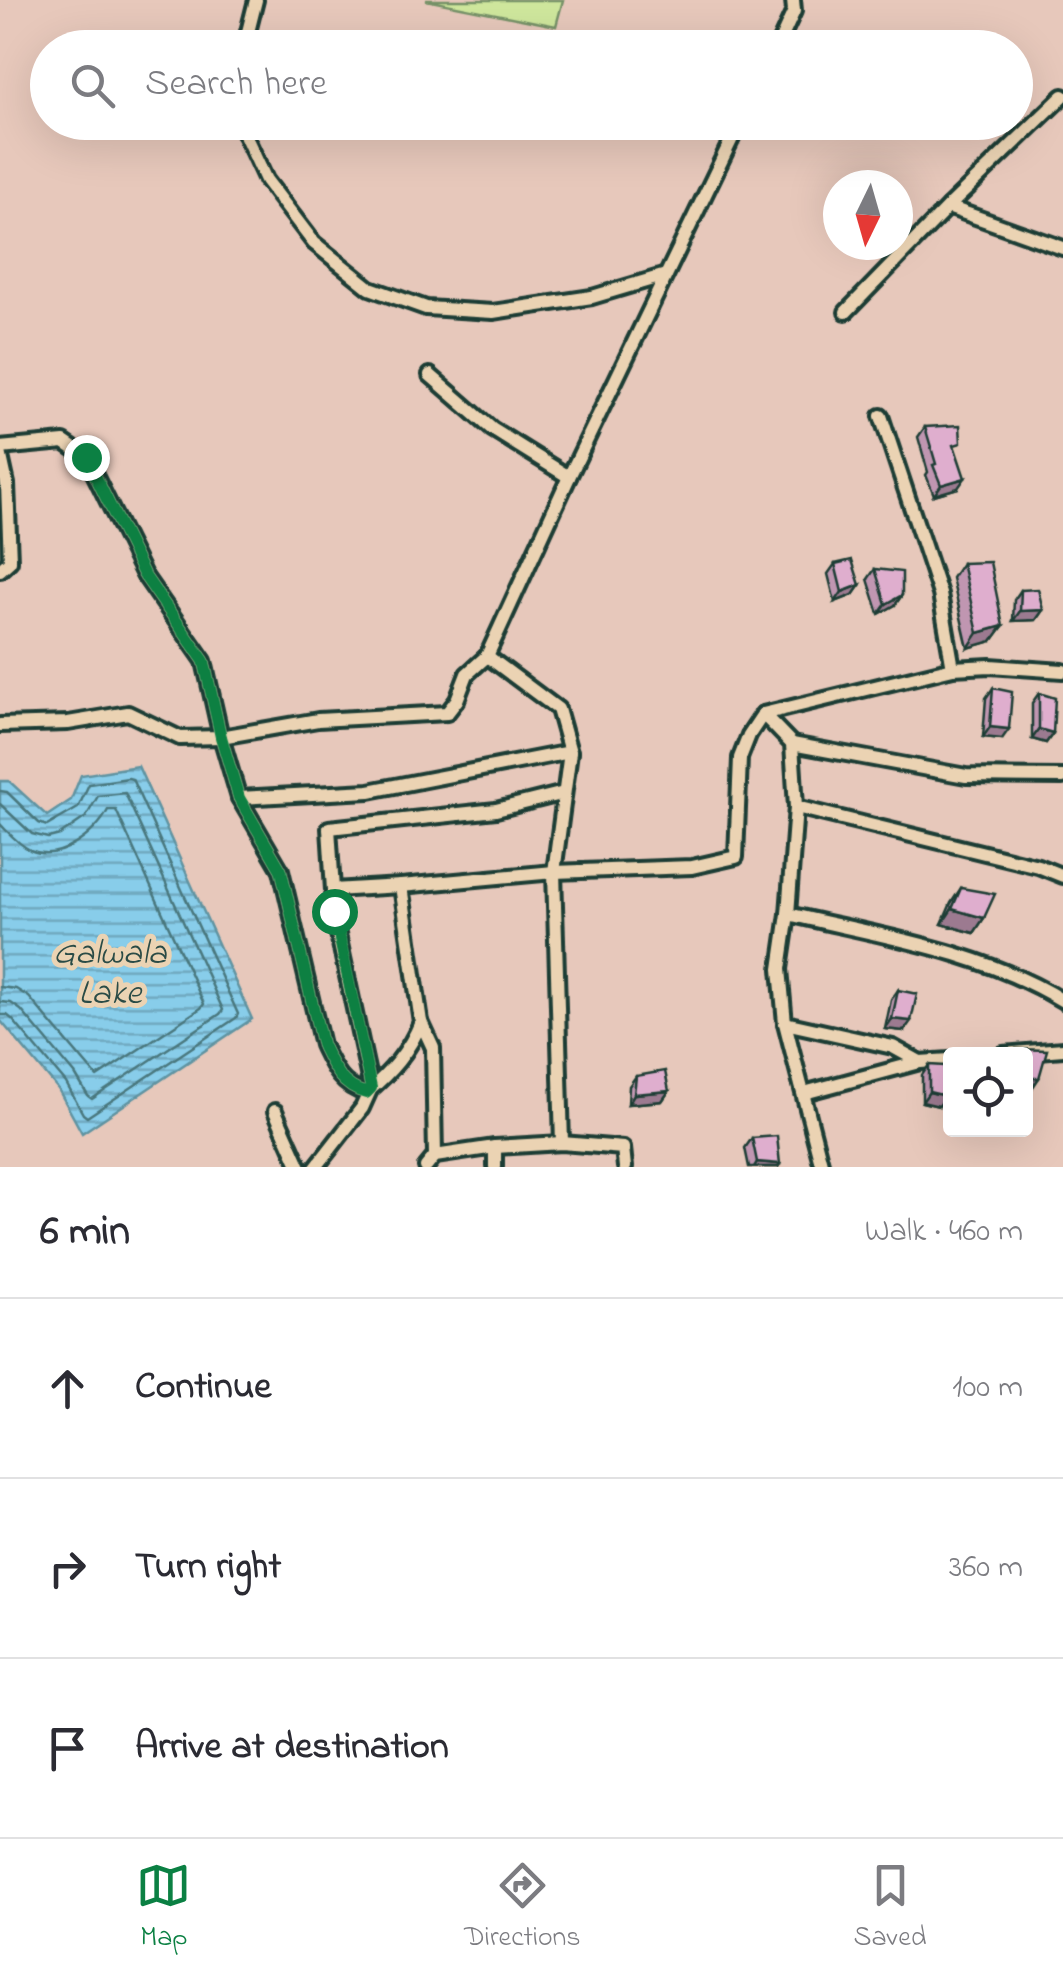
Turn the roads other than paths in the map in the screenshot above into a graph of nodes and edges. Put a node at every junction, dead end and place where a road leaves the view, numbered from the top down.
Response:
1 (256, 0) edge
2 (792, 0) edge
3 (248, 30) edge
4 (785, 30) edge
5 (1063, 96) edge
6 (1033, 125) edge
7 (247, 140) edge
8 (731, 140) edge
9 (1018, 140) edge
10 (948, 208) junction
11 (1063, 248) edge
12 (666, 275) junction
13 (846, 312) dead end
14 (430, 375) dead end
15 (881, 416) dead end
16 (0, 450) edge
17 (569, 477) junction
18 (0, 570) edge
19 (487, 656) junction
20 (952, 668) junction
21 (1063, 671) edge
22 (763, 714) junction
23 (0, 725) edge
24 (221, 737) junction
25 (792, 744) junction
26 (570, 752) junction
27 (1063, 778) edge
28 (564, 793) junction
29 (239, 798) junction
30 (796, 807) junction
31 (554, 872) junction
32 (1063, 876) edge
33 (401, 886) junction
34 (333, 890) junction
35 (788, 914) junction
36 (1063, 1001) edge
37 (421, 1022) junction
38 (786, 1023) junction
39 (1063, 1049) edge
40 (1033, 1052) edge
41 (943, 1060) edge
42 (920, 1062) junction
43 (371, 1088) junction
44 (804, 1093) junction
45 (275, 1111) dead end
46 (562, 1143) junction
47 (495, 1147) junction
48 (430, 1162) edge
49 (300, 1167) edge
50 (316, 1167) edge
51 (495, 1167) edge
52 (625, 1167) edge
53 (822, 1167) edge

1 - 3 street
2 - 4 street
5 - 6 street
7 - 12 street
8 - 12 street
9 - 10 street
10 - 11 street
10 - 13 street
12 - 17 street
14 - 17 street
15 - 20 street
16 - 18 street
16 - 24 street
17 - 19 street
19 - 24 street
19 - 26 street
20 - 21 street
20 - 22 street
22 - 25 street
22 - 31 street
23 - 24 street
24 - 29 street
25 - 27 street
25 - 30 street
26 - 28 street
26 - 29 street
28 - 31 street
28 - 34 street
29 - 43 street
30 - 32 street
30 - 35 street
31 - 33 street
31 - 46 street
33 - 34 street
33 - 37 street
34 - 43 street
35 - 36 street
35 - 38 street
37 - 43 street
37 - 48 street
38 - 42 street
38 - 44 street
39 - 40 street
41 - 42 street
42 - 44 street
43 - 50 street
44 - 53 street
45 - 49 street
46 - 47 street
46 - 52 street
47 - 48 street
47 - 51 street

